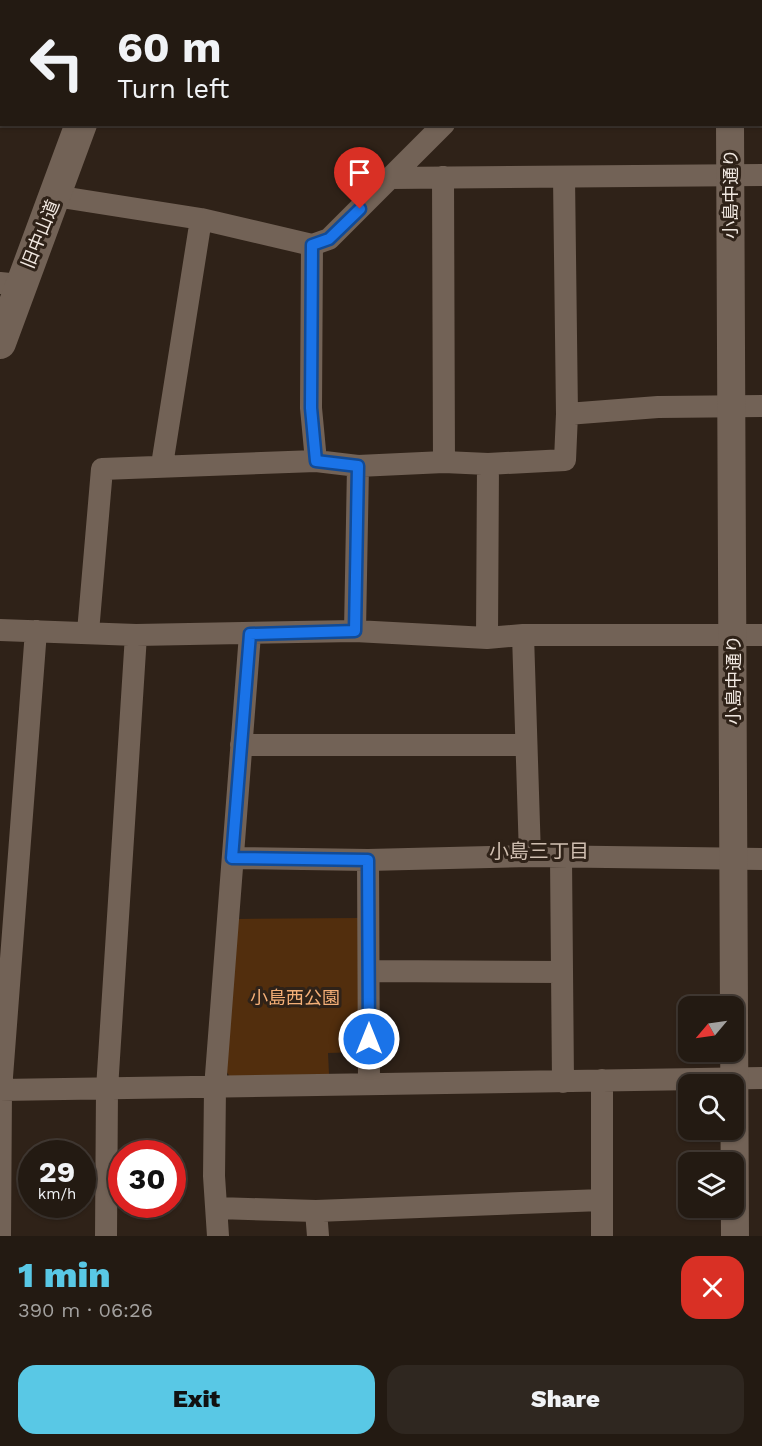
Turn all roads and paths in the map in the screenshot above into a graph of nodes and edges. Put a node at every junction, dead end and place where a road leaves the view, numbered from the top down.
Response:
1 (80, 126) edge
2 (442, 126) edge
3 (730, 126) edge
4 (730, 175) junction
5 (762, 175) edge
6 (443, 177) junction
7 (564, 177) junction
8 (390, 178) junction
9 (55, 196) junction
10 (201, 219) junction
11 (312, 245) junction
12 (10, 284) edge
13 (0, 343) edge
14 (732, 406) junction
15 (762, 406) edge
16 (567, 414) junction
17 (316, 461) junction
18 (444, 462) junction
19 (488, 464) junction
20 (162, 465) junction
21 (358, 466) junction
22 (0, 630) edge
23 (36, 630) junction
24 (355, 631) junction
25 (88, 632) junction
26 (250, 634) junction
27 (136, 635) junction
28 (523, 635) junction
29 (733, 635) junction
30 (762, 635) edge
31 (487, 638) junction
32 (241, 745) junction
33 (526, 745) junction
34 (530, 856) junction
35 (232, 858) junction
36 (561, 858) junction
37 (734, 859) junction
38 (368, 860) junction
39 (762, 860) edge
40 (369, 971) junction
41 (561, 972) junction
42 (748, 1078) edge
43 (602, 1080) junction
44 (563, 1082) junction
45 (369, 1084) junction
46 (215, 1088) junction
47 (107, 1089) junction
48 (1, 1090) edge
49 (602, 1200) junction
50 (217, 1208) junction
51 (316, 1210) junction
52 (0, 1236) edge
53 (106, 1236) edge
54 (218, 1236) edge
55 (318, 1236) edge
56 (602, 1236) edge
57 (735, 1236) edge

1 - 9 main road, 旧中山道
2 - 8 street
3 - 4 street, 小島中通り
4 - 5 street
4 - 7 street
4 - 14 street, 小島中通り
6 - 7 street
6 - 8 street
6 - 18 street
7 - 16 street
8 - 11 street
9 - 10 street
9 - 12 main road, 旧中山道
10 - 11 street
10 - 20 street
11 - 17 street
12 - 13 main road, 旧中山道
14 - 15 street
14 - 16 street
14 - 29 street, 小島中通り
16 - 19 street
17 - 20 street
17 - 21 street
18 - 19 street
18 - 21 street
19 - 31 street
20 - 25 street
21 - 24 street
22 - 23 street
23 - 25 street
23 - 48 street
24 - 26 street
24 - 31 street
25 - 27 street
26 - 27 street
26 - 32 street
27 - 47 street
28 - 29 street
28 - 31 street
28 - 33 street
29 - 30 street
29 - 37 street, 小島中通り
32 - 33 street
32 - 35 street
33 - 34 street
34 - 36 street
34 - 38 street
35 - 38 street
35 - 46 street
36 - 37 street
36 - 41 street
37 - 39 street
37 - 42 street, 小島中通り
38 - 40 street
40 - 41 street
40 - 45 street
41 - 44 street
42 - 43 street
42 - 57 street, 小島中通り
43 - 44 street
43 - 49 street
44 - 45 street
45 - 46 street
46 - 47 street
46 - 50 street
47 - 48 street
47 - 53 street
48 - 52 street
49 - 51 street
49 - 56 street
50 - 51 street
50 - 54 street
51 - 55 street

